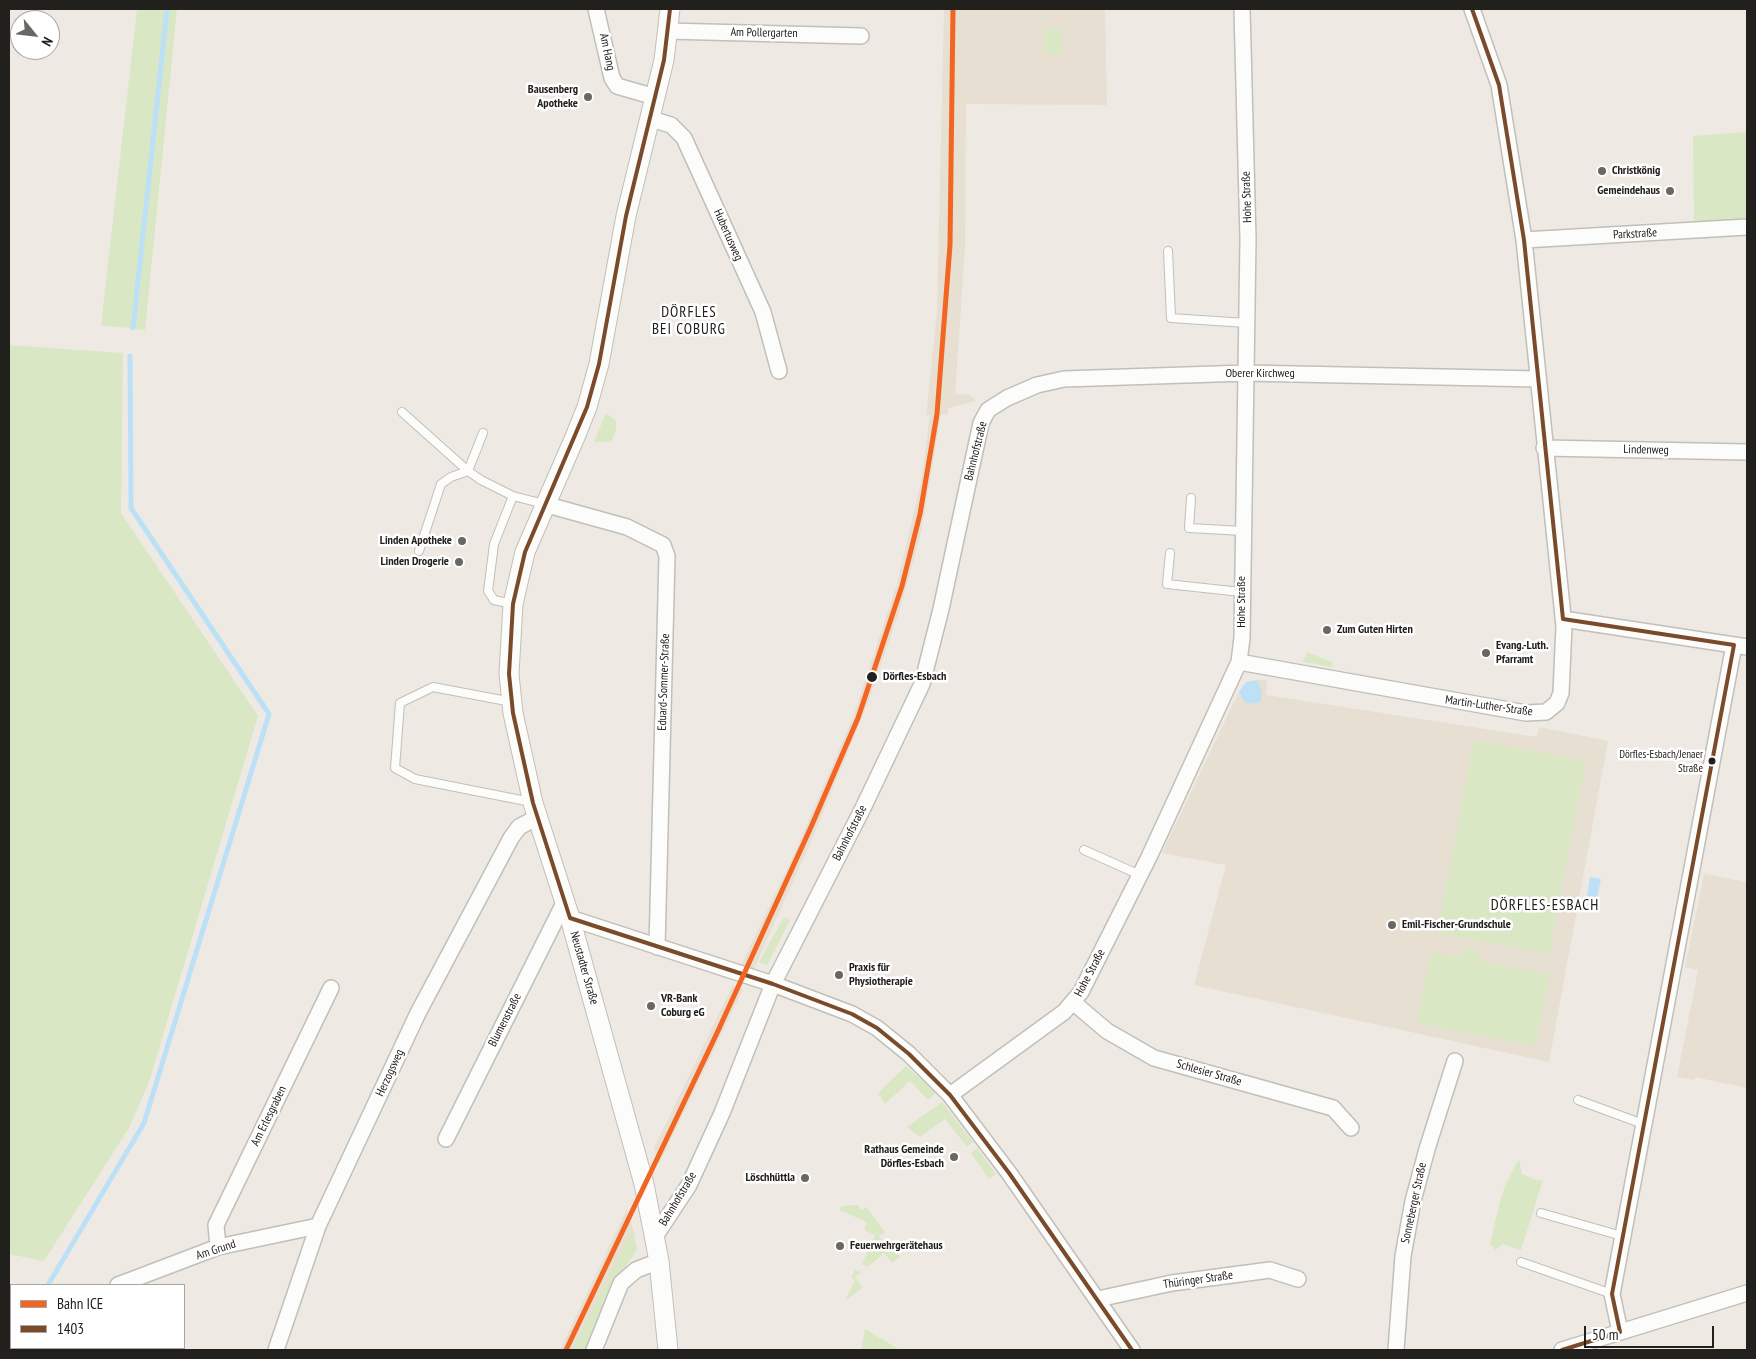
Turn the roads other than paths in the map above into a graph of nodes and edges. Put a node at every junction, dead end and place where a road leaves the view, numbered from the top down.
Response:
1 (596, 9) edge
2 (670, 9) edge
3 (1242, 9) edge
4 (1472, 9) edge
5 (668, 31) junction
6 (861, 36) dead end
7 (655, 97) junction
8 (651, 119) junction
9 (1747, 227) edge
10 (1524, 240) junction
11 (1168, 251) dead end
12 (1246, 323) junction
13 (779, 371) dead end
14 (1246, 373) junction
15 (1538, 380) junction
16 (988, 410) joint
17 (402, 412) dead end
18 (483, 433) dead end
19 (1544, 448) junction
20 (1747, 452) edge
21 (468, 471) junction
22 (514, 496) junction
23 (1191, 498) dead end
24 (544, 504) junction
25 (1243, 531) junction
26 (419, 551) dead end
27 (1170, 553) dead end
28 (1242, 592) junction
29 (513, 604) junction
30 (1563, 619) junction
31 (1741, 646) edge
32 (1240, 662) junction
33 (512, 702) junction
34 (535, 810) junction
35 (1084, 850) dead end
36 (1140, 875) junction
37 (567, 910) junction
38 (657, 947) junction
39 (774, 984) junction
40 (331, 988) dead end
41 (1074, 1003) junction
42 (1455, 1061) dead end
43 (950, 1095) junction
44 (1578, 1100) dead end
45 (1643, 1124) junction
46 (1351, 1128) dead end
47 (446, 1139) dead end
48 (1541, 1213) dead end
49 (318, 1226) junction
50 (656, 1235) junction
51 (1622, 1236) junction
52 (218, 1247) junction
53 (659, 1261) junction
54 (1521, 1262) dead end
55 (1298, 1279) dead end
56 (121, 1284) edge
57 (1747, 1293) edge
58 (1612, 1294) junction
59 (1098, 1299) junction
60 (1620, 1332) junction
61 (276, 1350) edge
62 (594, 1350) edge
63 (668, 1350) edge
64 (1132, 1350) edge
65 (1396, 1350) edge
66 (1562, 1350) edge

1 - 7 street, Am Hang
2 - 5 street, Neustadter Straße
3 - 12 street, Hohe Straße
4 - 10 street
5 - 6 street, Am Pollergarten
5 - 7 street, Neustadter Straße
7 - 8 street, Neustadter Straße
8 - 13 street, Hubertusweg
8 - 24 street, Neustadter Straße
9 - 10 street, Parkstraße
10 - 15 street
11 - 12 lane
12 - 14 street, Hohe Straße
14 - 15 street, Oberer Kirchweg
14 - 16 street, Oberer Kirchweg
14 - 25 street, Hohe Straße
15 - 19 street
16 - 39 street, Bahnhofstraße
17 - 21 lane
18 - 21 lane
19 - 20 street, Lindenweg
19 - 30 street
21 - 22 lane
21 - 26 lane
22 - 24 lane
22 - 29 lane
23 - 25 lane
24 - 29 street, Neustadter Straße
24 - 38 street, Eduard-Sommer-Straße
25 - 28 street, Hohe Straße
27 - 28 lane
28 - 32 street, Hohe Straße
29 - 33 street, Neustadter Straße
30 - 31 street
30 - 32 street, Martin-Luther-Straße
31 - 45 street
32 - 36 street, Hohe Straße
33 - 34 street, Neustadter Straße
33 - 34 lane
34 - 37 street, Neustadter Straße
34 - 49 street, Herzogsweg
35 - 36 lane
36 - 41 street, Hohe Straße
37 - 38 street
37 - 47 street, Blumenstraße
37 - 50 street, Neustadter Straße
38 - 39 street
39 - 43 street
39 - 50 street, Bahnhofstraße
40 - 52 street, Am Erlesgraben
41 - 43 street, Hohe Straße
41 - 46 street, Schlesier Straße
42 - 65 street, Sonneberger Straße
43 - 59 street
44 - 45 lane
45 - 51 street
48 - 51 lane
49 - 52 street, Am Grund
49 - 61 street, Herzogsweg
50 - 53 street, Neustadter Straße
51 - 58 street
52 - 56 street, Am Grund
53 - 62 street
53 - 63 street, Neustadter Straße
54 - 58 lane
55 - 59 street, Thüringer Straße
57 - 60 street
58 - 60 street
59 - 64 street
60 - 66 street

